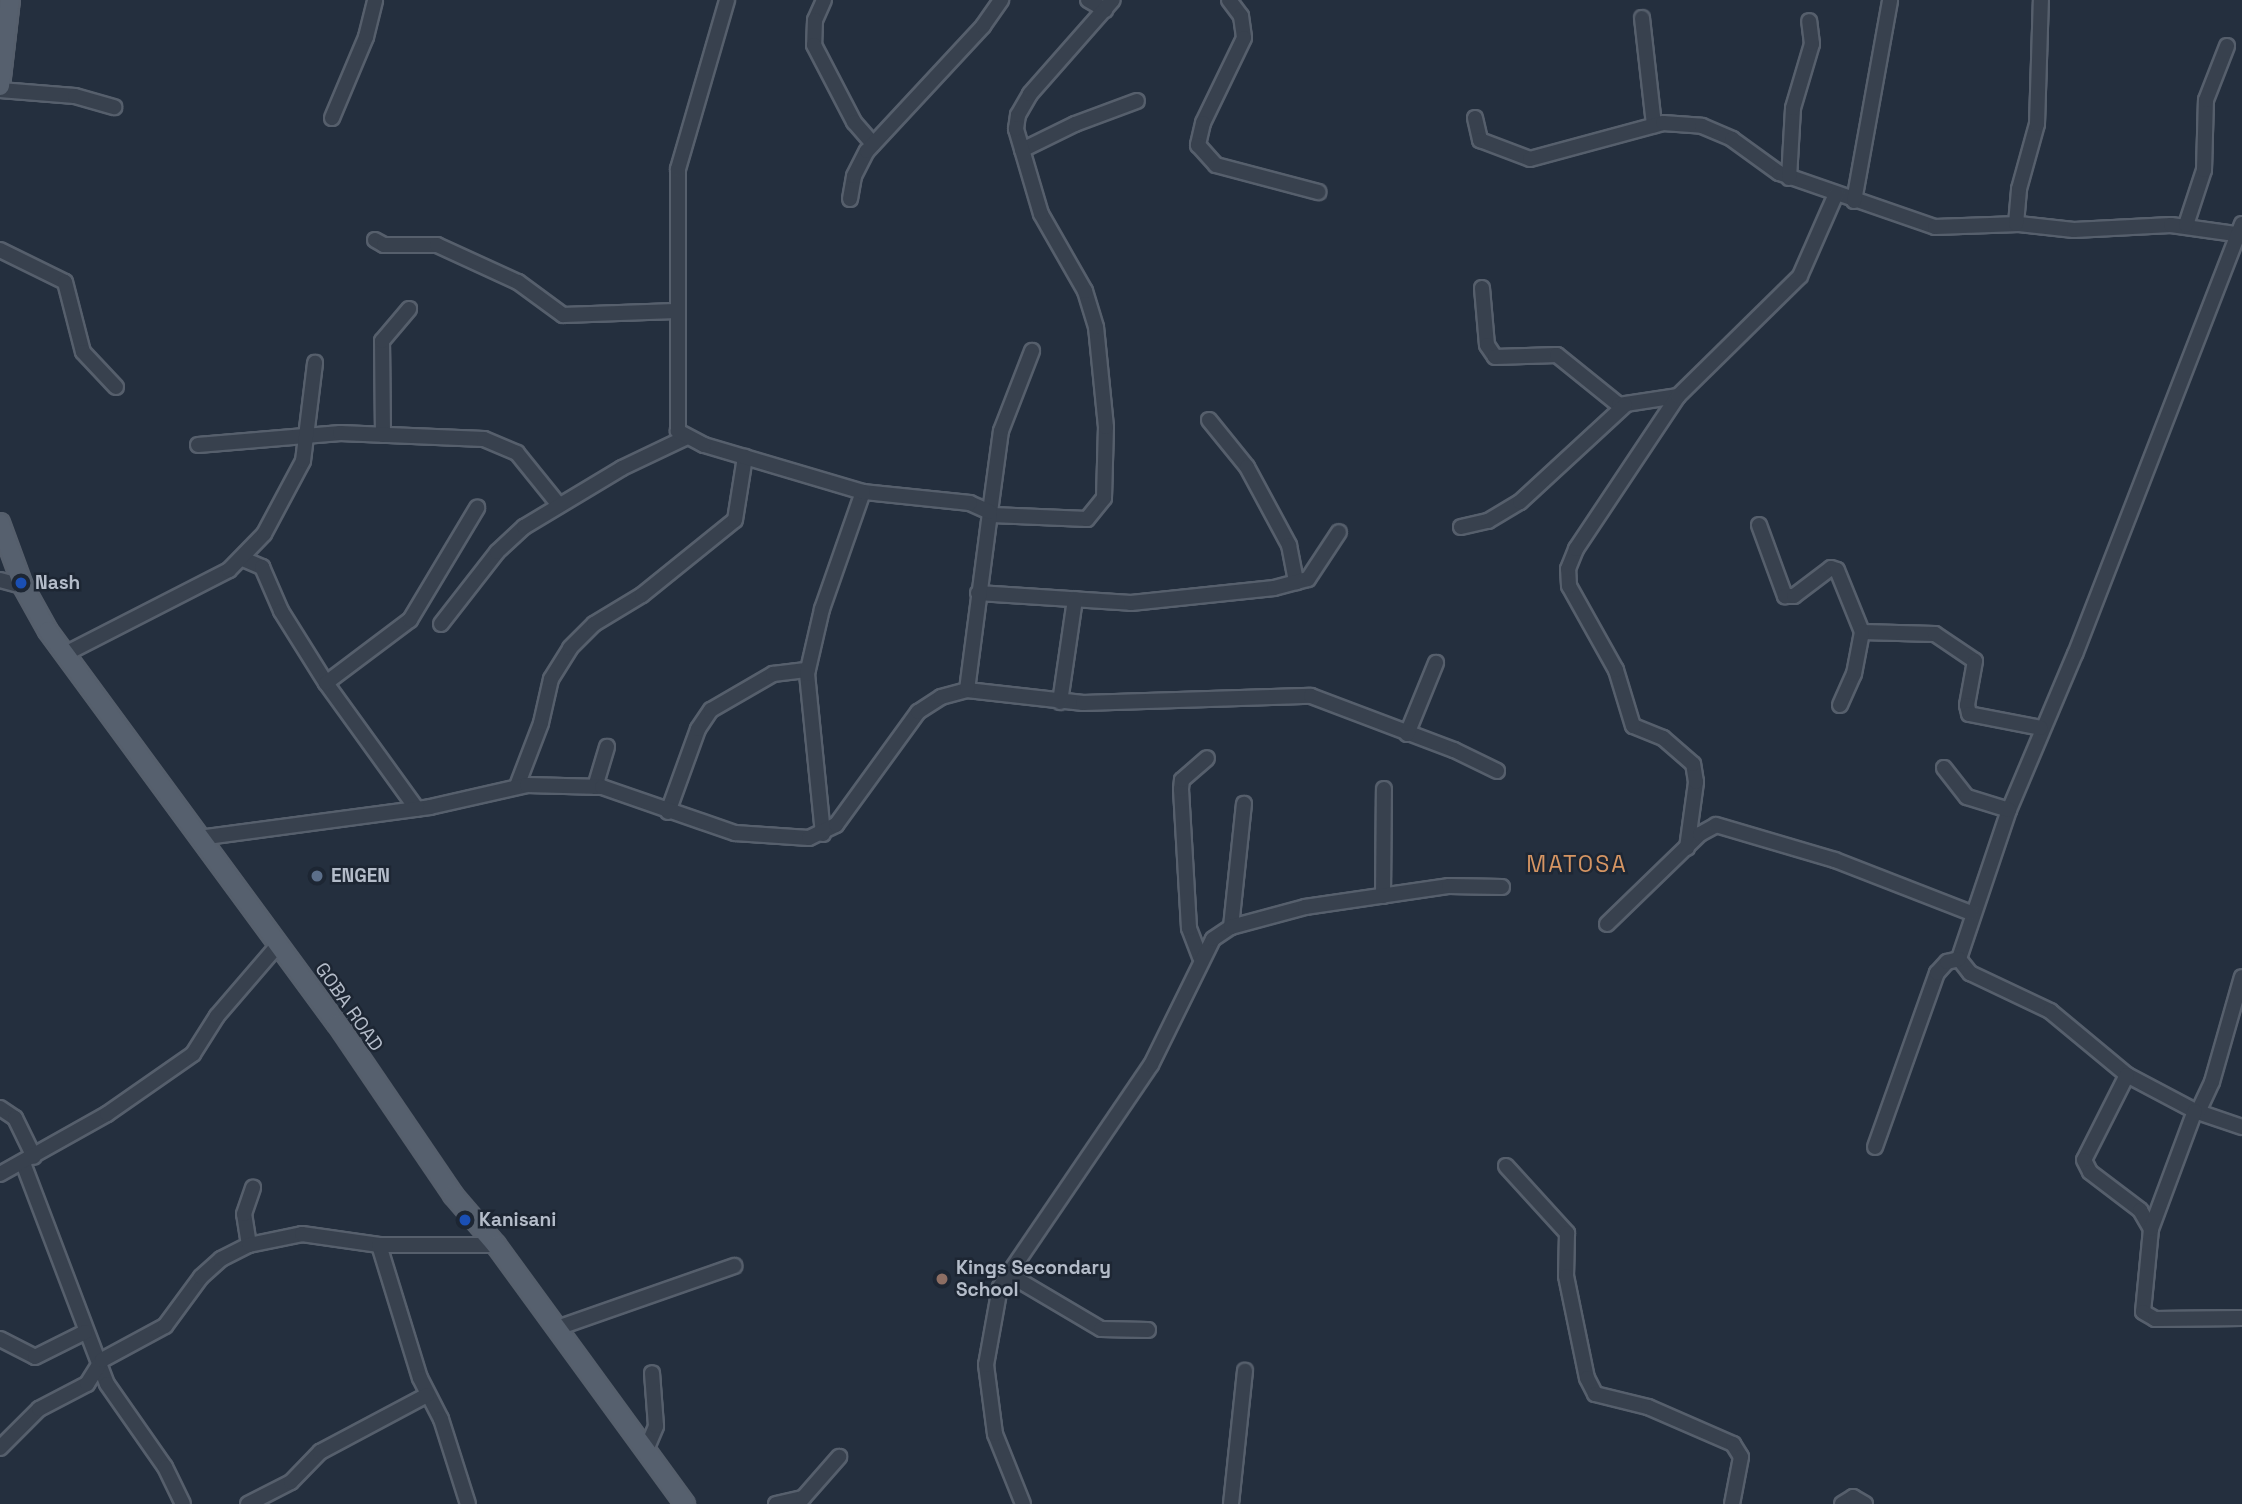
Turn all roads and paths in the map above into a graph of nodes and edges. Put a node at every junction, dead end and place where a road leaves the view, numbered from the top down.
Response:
1 (3, 0) edge
2 (10, 0) edge
3 (375, 0) edge
4 (727, 0) edge
5 (824, 0) edge
6 (1001, 0) edge
7 (1088, 0) edge
8 (1229, 0) edge
9 (1890, 0) edge
10 (2040, 0) edge
11 (1109, 5) edge
12 (0, 7) edge
13 (1642, 18) dead end
14 (1809, 21) dead end
15 (2227, 46) dead end
16 (0, 88) edge
17 (1137, 101) dead end
18 (114, 107) dead end
19 (331, 118) dead end
20 (1475, 118) dead end
21 (1654, 125) junction
22 (873, 144) junction
23 (1022, 150) junction
24 (1789, 178) junction
25 (1318, 192) dead end
26 (1836, 194) junction
27 (850, 199) dead end
28 (1854, 201) junction
29 (2016, 224) junction
30 (2186, 225) junction
31 (2241, 231) edge
32 (374, 240) dead end
33 (0, 250) edge
34 (1482, 288) dead end
35 (409, 309) dead end
36 (676, 311) junction
37 (1032, 351) dead end
38 (315, 363) dead end
39 (116, 387) dead end
40 (1678, 396) junction
41 (1625, 405) junction
42 (1209, 420) dead end
43 (308, 435) junction
44 (383, 435) junction
45 (685, 438) junction
46 (198, 445) dead end
47 (745, 457) junction
48 (863, 492) junction
49 (559, 505) junction
50 (477, 508) dead end
51 (991, 514) junction
52 (0, 523) edge
53 (1759, 525) dead end
54 (1461, 527) dead end
55 (1339, 532) dead end
56 (243, 559) junction
57 (0, 580) edge
58 (1296, 582) junction
59 (23, 586) junction
60 (978, 593) junction
61 (1074, 599) junction
62 (441, 624) dead end
63 (1862, 632) junction
64 (67, 653) junction
65 (1436, 663) dead end
66 (808, 670) junction
67 (326, 683) junction
68 (967, 690) junction
69 (1060, 702) junction
70 (1840, 705) dead end
71 (2041, 728) junction
72 (1407, 734) junction
73 (607, 747) dead end
74 (1207, 758) dead end
75 (1944, 768) dead end
76 (1497, 771) dead end
77 (517, 786) junction
78 (595, 786) junction
79 (1384, 789) dead end
80 (1244, 804) dead end
81 (417, 809) junction
82 (2009, 810) junction
83 (668, 812) junction
84 (823, 834) junction
85 (198, 838) junction
86 (1687, 848) junction
87 (1502, 887) dead end
88 (1383, 896) junction
89 (1971, 914) junction
90 (1607, 924) dead end
91 (1231, 927) junction
92 (279, 944) junction
93 (1200, 957) junction
94 (1959, 959) junction
95 (2242, 977) edge
96 (2127, 1075) junction
97 (0, 1108) edge
98 (2196, 1111) junction
99 (2242, 1127) edge
100 (1875, 1147) dead end
101 (29, 1160) junction
102 (1506, 1166) dead end
103 (0, 1174) edge
104 (253, 1188) dead end
105 (2151, 1229) junction
106 (249, 1245) junction
107 (379, 1245) junction
108 (496, 1245) junction
109 (734, 1266) dead end
110 (1008, 1274) junction
111 (2242, 1318) edge
112 (557, 1328) junction
113 (1148, 1330) dead end
114 (85, 1332) junction
115 (0, 1339) edge
116 (99, 1363) junction
117 (1245, 1371) dead end
118 (652, 1373) dead end
119 (428, 1395) junction
120 (0, 1448) edge
121 (646, 1450) junction
122 (839, 1457) dead end
123 (183, 1504) edge
124 (248, 1504) edge
125 (468, 1504) edge
126 (685, 1504) edge
127 (776, 1504) edge
128 (1023, 1504) edge
129 (1231, 1504) edge
130 (1732, 1504) edge
131 (1842, 1504) edge
132 (1865, 1504) edge

1 - 12 street
2 - 16 main road
3 - 19 street
4 - 36 street
5 - 22 street
6 - 22 street
7 - 11 street
8 - 25 street
9 - 28 street
10 - 29 street
11 - 23 street
13 - 21 street
14 - 24 street
15 - 30 street
16 - 18 street
17 - 23 street
20 - 21 street
21 - 24 street
22 - 27 street
23 - 51 street
24 - 26 street
26 - 28 street
26 - 40 street
28 - 29 street
29 - 30 street
30 - 31 street
31 - 71 street
32 - 36 street
33 - 39 street
34 - 41 street
35 - 44 street
36 - 45 street
37 - 51 street
38 - 43 street
40 - 41 street
40 - 86 street
41 - 54 street
42 - 58 street
43 - 44 street
43 - 46 street
43 - 56 street
44 - 49 street
45 - 47 street
45 - 49 street
47 - 48 street
47 - 77 street
48 - 51 street
48 - 66 street
49 - 62 street
50 - 67 street
51 - 60 street
52 - 59 main road, GOBA ROAD
53 - 63 street
55 - 58 street
56 - 64 street
56 - 67 street
57 - 59 street
58 - 61 street
59 - 64 main road, GOBA ROAD
60 - 61 street
60 - 68 street
61 - 69 street
63 - 70 street
63 - 71 street
64 - 85 main road, GOBA ROAD
65 - 72 street
66 - 83 street
66 - 84 street
67 - 81 street
68 - 69 street
68 - 84 street
69 - 72 street
71 - 82 street
72 - 76 street
73 - 78 street
74 - 93 street
75 - 82 street
77 - 78 street
77 - 81 street
78 - 83 street
79 - 88 street
80 - 91 street
81 - 85 street
82 - 89 street
83 - 84 street
85 - 92 main road, GOBA ROAD
86 - 89 street
86 - 90 street
87 - 88 street
88 - 91 street
89 - 94 street
91 - 93 street
92 - 101 street
92 - 108 main road, GOBA ROAD
93 - 110 street
94 - 96 street
94 - 100 street
95 - 98 street
96 - 98 street
96 - 105 street
97 - 101 street
98 - 99 street
98 - 105 street
101 - 103 street
101 - 114 street
102 - 130 street
104 - 106 street
105 - 111 street
106 - 107 street
106 - 116 street
107 - 108 street
107 - 119 street
108 - 112 main road, GOBA ROAD
109 - 112 street
110 - 113 street
110 - 128 street
112 - 121 main road, GOBA ROAD
114 - 115 street
114 - 116 street
116 - 120 street
116 - 123 street
117 - 129 street
118 - 121 street
119 - 124 street
119 - 125 street
121 - 126 main road, GOBA ROAD
122 - 127 street
131 - 132 street

